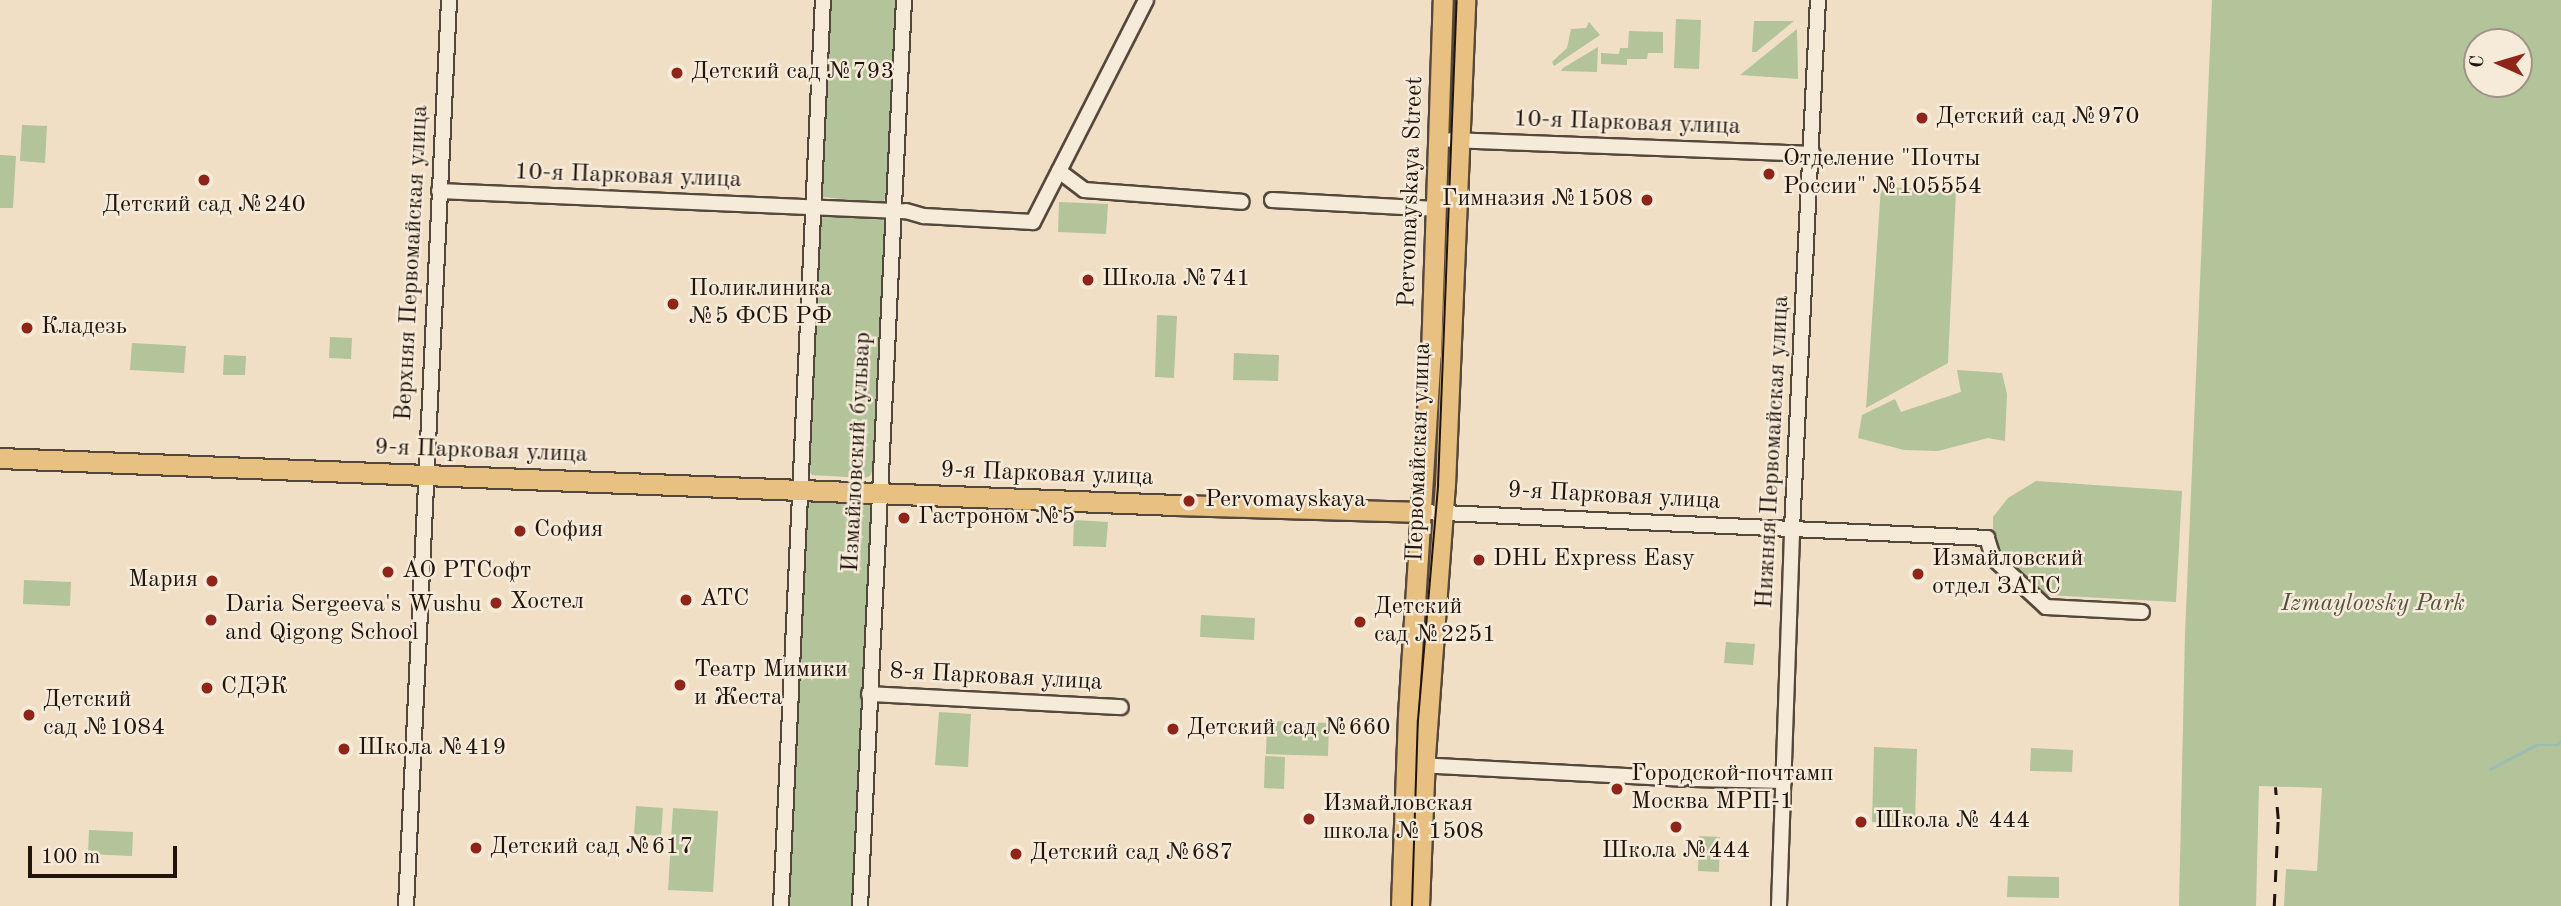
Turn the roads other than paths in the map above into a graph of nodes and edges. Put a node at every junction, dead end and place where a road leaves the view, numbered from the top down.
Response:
1 (449, 0) edge
2 (824, 0) edge
3 (904, 0) edge
4 (1146, 0) edge
5 (1443, 0) edge
6 (1465, 0) edge
7 (1818, 0) edge
8 (1448, 140) junction
9 (1813, 154) junction
10 (1059, 171) junction
11 (439, 191) junction
12 (1272, 200) dead end
13 (1242, 202) dead end
14 (814, 207) junction
15 (1436, 209) junction
16 (893, 210) junction
17 (0, 458) edge
18 (426, 475) junction
19 (800, 489) junction
20 (878, 492) junction
21 (1422, 512) junction
22 (1444, 513) junction
23 (1792, 529) junction
24 (2142, 612) dead end
25 (869, 694) junction
26 (1121, 707) dead end
27 (1415, 765) junction
28 (1784, 781) junction
29 (405, 906) edge
30 (781, 906) edge
31 (860, 906) edge
32 (1401, 906) edge
33 (1419, 906) edge
34 (1779, 906) edge

1 - 11 street, Верхняя Первомайская улица
2 - 14 street
3 - 16 street, Измайловский бульвар
4 - 10 street
5 - 8 main road, Pervomayskaya Street
6 - 8 main road, Первомайская улица
7 - 9 street, Нижняя Первомайская улица
8 - 9 street, 10-я Парковая улица
8 - 15 main road, Pervomayskaya Street
8 - 22 main road, Первомайская улица
9 - 23 street, Нижняя Первомайская улица
10 - 13 street
10 - 16 street, 10-я Парковая улица
11 - 14 street, 10-я Парковая улица
11 - 18 street, Верхняя Первомайская улица
12 - 15 street
14 - 16 street, 10-я Парковая улица
14 - 19 street
15 - 21 main road, Pervomayskaya Street
16 - 20 street, Измайловский бульвар
17 - 18 main road, 9-я Парковая улица
18 - 19 main road, 9-я Парковая улица
18 - 29 street, Верхняя Первомайская улица
19 - 20 main road, 9-я Парковая улица
19 - 30 street
20 - 21 main road, 9-я Парковая улица
20 - 25 street, Измайловский бульвар
21 - 22 street, 9-я Парковая улица
21 - 27 main road, Первомайская улица
22 - 23 street, 9-я Парковая улица
22 - 27 main road, Первомайская улица
23 - 24 street, 9-я Парковая улица
23 - 28 street, Нижняя Первомайская улица
25 - 26 street, 8-я Парковая улица
25 - 31 street, Измайловский бульвар
27 - 28 street
27 - 32 main road, Первомайская улица
27 - 33 main road, Первомайская улица
28 - 34 street, Нижняя Первомайская улица

